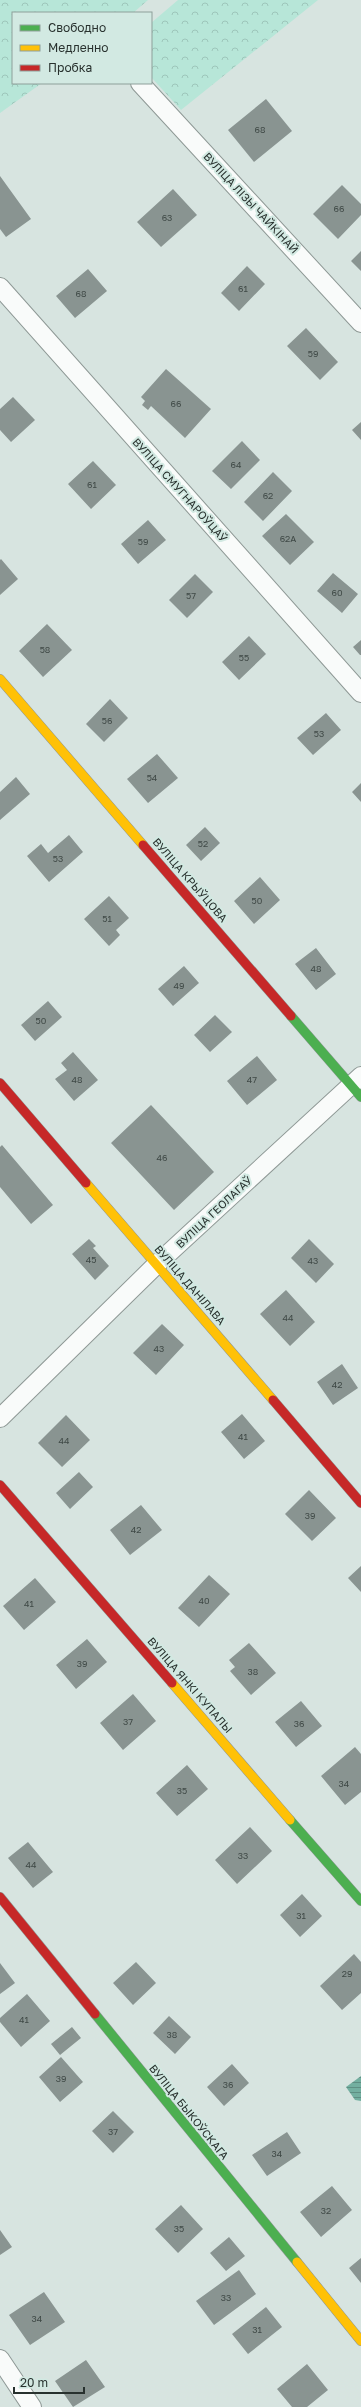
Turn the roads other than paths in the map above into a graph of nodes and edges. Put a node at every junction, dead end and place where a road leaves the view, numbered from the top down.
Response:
1 (141, 84) edge
2 (0, 287) edge
3 (361, 323) edge
4 (0, 679) edge
5 (361, 694) edge
6 (0, 1083) edge
7 (358, 1086) edge
8 (157, 1264) junction
9 (0, 1418) edge
10 (0, 1485) edge
11 (361, 1503) edge
12 (0, 1897) edge
13 (361, 1901) edge
14 (361, 2342) edge
15 (0, 2359) edge
16 (32, 2407) edge

1 - 3 street, ВУЛІЦА ЛІЗЫ ЧАЙКІНАЙ
2 - 5 street, ВУЛІЦА СМУГНАРОЎЦАЎ
4 - 7 street, ВУЛІЦА КРЫЎЦОВА
6 - 8 street, ВУЛІЦА ДАНІЛАВА
7 - 8 street, ВУЛІЦА ГЕОЛАГАЎ
8 - 9 street, ВУЛІЦА ГЕОЛАГАЎ
8 - 11 street, ВУЛІЦА ДАНІЛАВА
10 - 13 street, ВУЛІЦА ЯНКІ КУПАЛЫ
12 - 14 street, ВУЛІЦА БЫКОЎСКАГА
15 - 16 street

